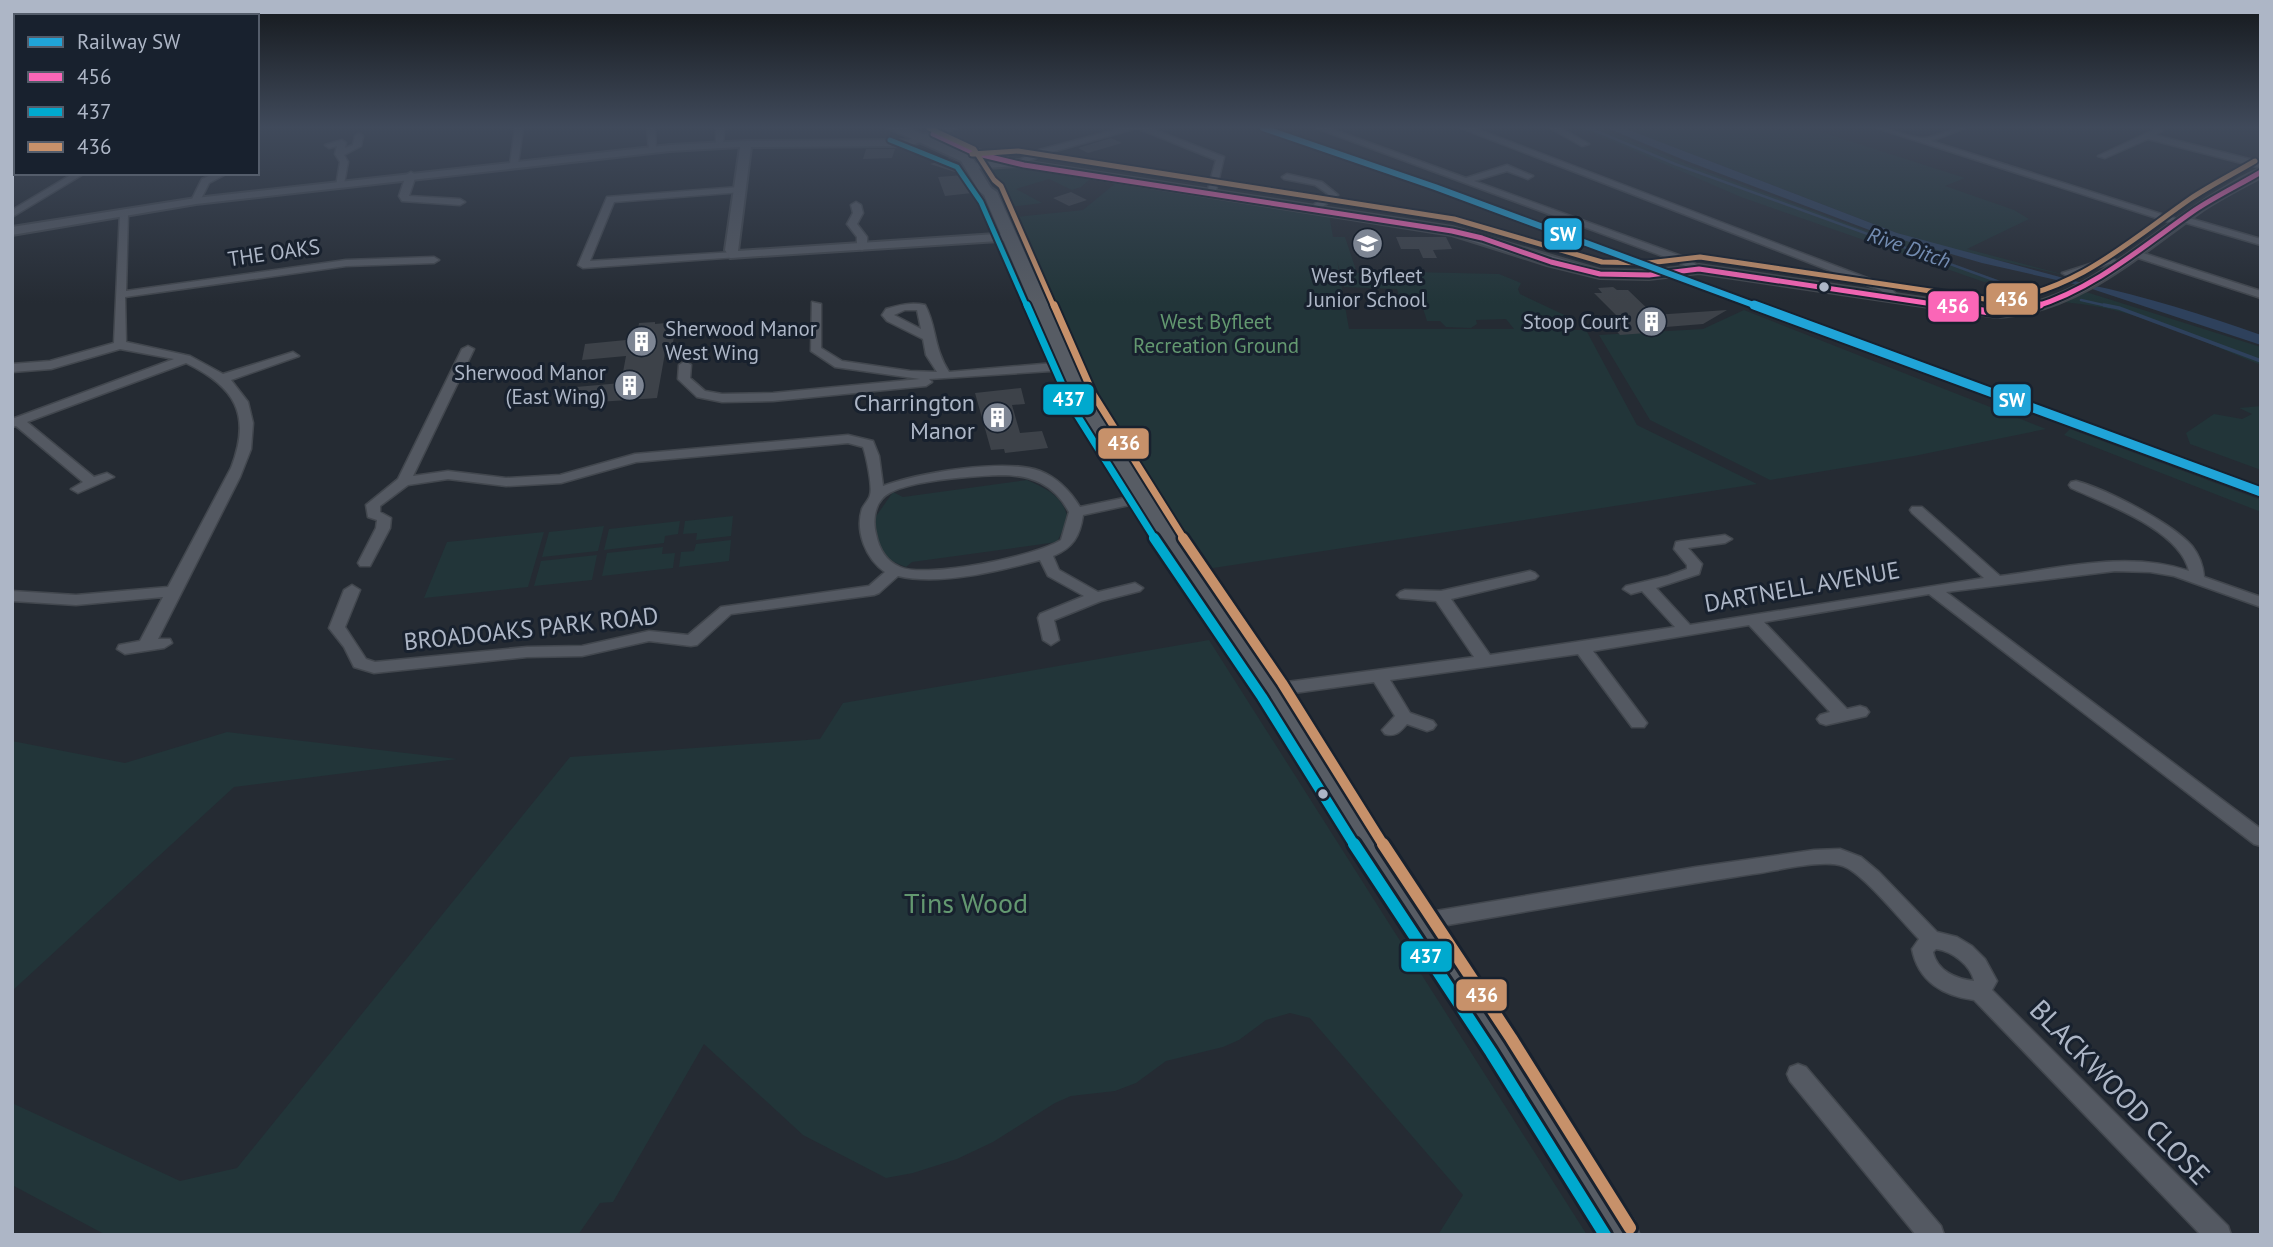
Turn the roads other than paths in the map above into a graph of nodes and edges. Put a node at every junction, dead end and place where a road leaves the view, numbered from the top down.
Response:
1 (59, 186) edge
2 (203, 186) edge
3 (321, 186) edge
4 (408, 186) edge
5 (740, 186) edge
6 (985, 186) edge
7 (1169, 186) edge
8 (1214, 186) edge
9 (1323, 186) edge
10 (1479, 186) edge
11 (1617, 186) edge
12 (2070, 186) edge
13 (2238, 186) edge
14 (740, 190) junction
15 (1212, 193) junction
16 (458, 199) dead end
17 (196, 201) junction
18 (856, 205) dead end
19 (1314, 209) junction
20 (123, 213) junction
21 (12, 214) edge
22 (2180, 220) junction
23 (12, 231) edge
24 (1011, 237) junction
25 (2261, 242) edge
26 (862, 247) junction
27 (2136, 254) junction
28 (734, 255) junction
29 (434, 260) dead end
30 (2123, 264) junction
31 (1699, 269) junction
32 (2067, 273) dead end
33 (120, 295) junction
34 (2261, 295) edge
35 (1897, 299) junction
36 (816, 304) dead end
37 (928, 337) dead end
38 (120, 345) junction
39 (468, 349) dead end
40 (293, 356) dead end
41 (186, 359) junction
42 (685, 365) dead end
43 (1066, 366) junction
44 (12, 368) edge
45 (946, 376) junction
46 (224, 379) junction
47 (15, 422) edge
48 (404, 481) junction
49 (2076, 485) dead end
50 (78, 489) dead end
51 (878, 494) junction
52 (1141, 494) junction
53 (1073, 507) junction
54 (1917, 510) dead end
55 (1725, 539) dead end
56 (1045, 555) junction
57 (365, 563) dead end
58 (895, 571) junction
59 (1530, 576) dead end
60 (2197, 578) junction
61 (1997, 581) junction
62 (1135, 588) dead end
63 (1932, 589) junction
64 (352, 590) dead end
65 (174, 591) junction
66 (1405, 595) dead end
67 (12, 596) edge
68 (1441, 596) junction
69 (1096, 597) junction
70 (2261, 602) edge
71 (1753, 620) junction
72 (1687, 631) junction
73 (1051, 640) dead end
74 (164, 643) dead end
75 (146, 646) junction
76 (1582, 648) junction
77 (125, 649) dead end
78 (1486, 662) junction
79 (1378, 674) junction
80 (1272, 690) junction
81 (1843, 715) dead end
82 (1404, 717) junction
83 (1638, 723) dead end
84 (1427, 725) dead end
85 (1391, 730) dead end
86 (2261, 839) edge
87 (1418, 922) junction
88 (1932, 940) junction
89 (1979, 991) junction
90 (1798, 1074) dead end
91 (1620, 1235) edge
92 (1932, 1235) edge
93 (2219, 1235) edge

1 - 21 street
2 - 17 street
3 - 17 street
4 - 16 street
5 - 14 street
6 - 24 main road
7 - 15 street
8 - 15 street
9 - 19 street
10 - 31 street
11 - 35 street
12 - 22 street
13 - 22 street
14 - 28 street
14 - 28 street
15 - 19 street
17 - 20 street
18 - 26 street
19 - 31 street
20 - 23 street
20 - 33 street
22 - 25 street
22 - 27 street
24 - 26 street
24 - 43 main road
26 - 28 street
27 - 30 street
27 - 34 street
29 - 33 street, THE OAKS
30 - 32 street
30 - 35 street
31 - 35 street
33 - 38 street
36 - 45 street
37 - 45 street
38 - 41 street
38 - 44 street
39 - 48 street
40 - 46 street
41 - 46 street
41 - 47 street
42 - 45 street
43 - 45 street
43 - 52 main road
46 - 65 street
47 - 50 street
48 - 51 street
48 - 57 street
49 - 60 street
51 - 53 street
51 - 58 street
52 - 53 street
52 - 80 main road
53 - 56 street
54 - 61 street
55 - 72 street
56 - 58 street
56 - 69 street
58 - 64 street, BROADOAKS PARK ROAD
59 - 68 street
60 - 61 street
60 - 70 street
61 - 63 street
62 - 69 street
63 - 71 street, DARTNELL AVENUE
63 - 86 street, DARTNELL AVENUE
65 - 67 street
65 - 75 street
66 - 68 street
68 - 78 street
69 - 73 street
71 - 72 street, DARTNELL AVENUE
71 - 81 street
72 - 76 street, DARTNELL AVENUE
74 - 75 street
75 - 77 street
76 - 78 street, DARTNELL AVENUE
76 - 83 street
78 - 79 street, DARTNELL AVENUE
79 - 80 street, DARTNELL AVENUE
79 - 82 street
80 - 87 main road
82 - 84 street
82 - 85 street
87 - 88 street
87 - 91 main road
88 - 89 street
88 - 89 street, BLACKWOOD CLOSE
89 - 93 street, BLACKWOOD CLOSE
90 - 92 street

